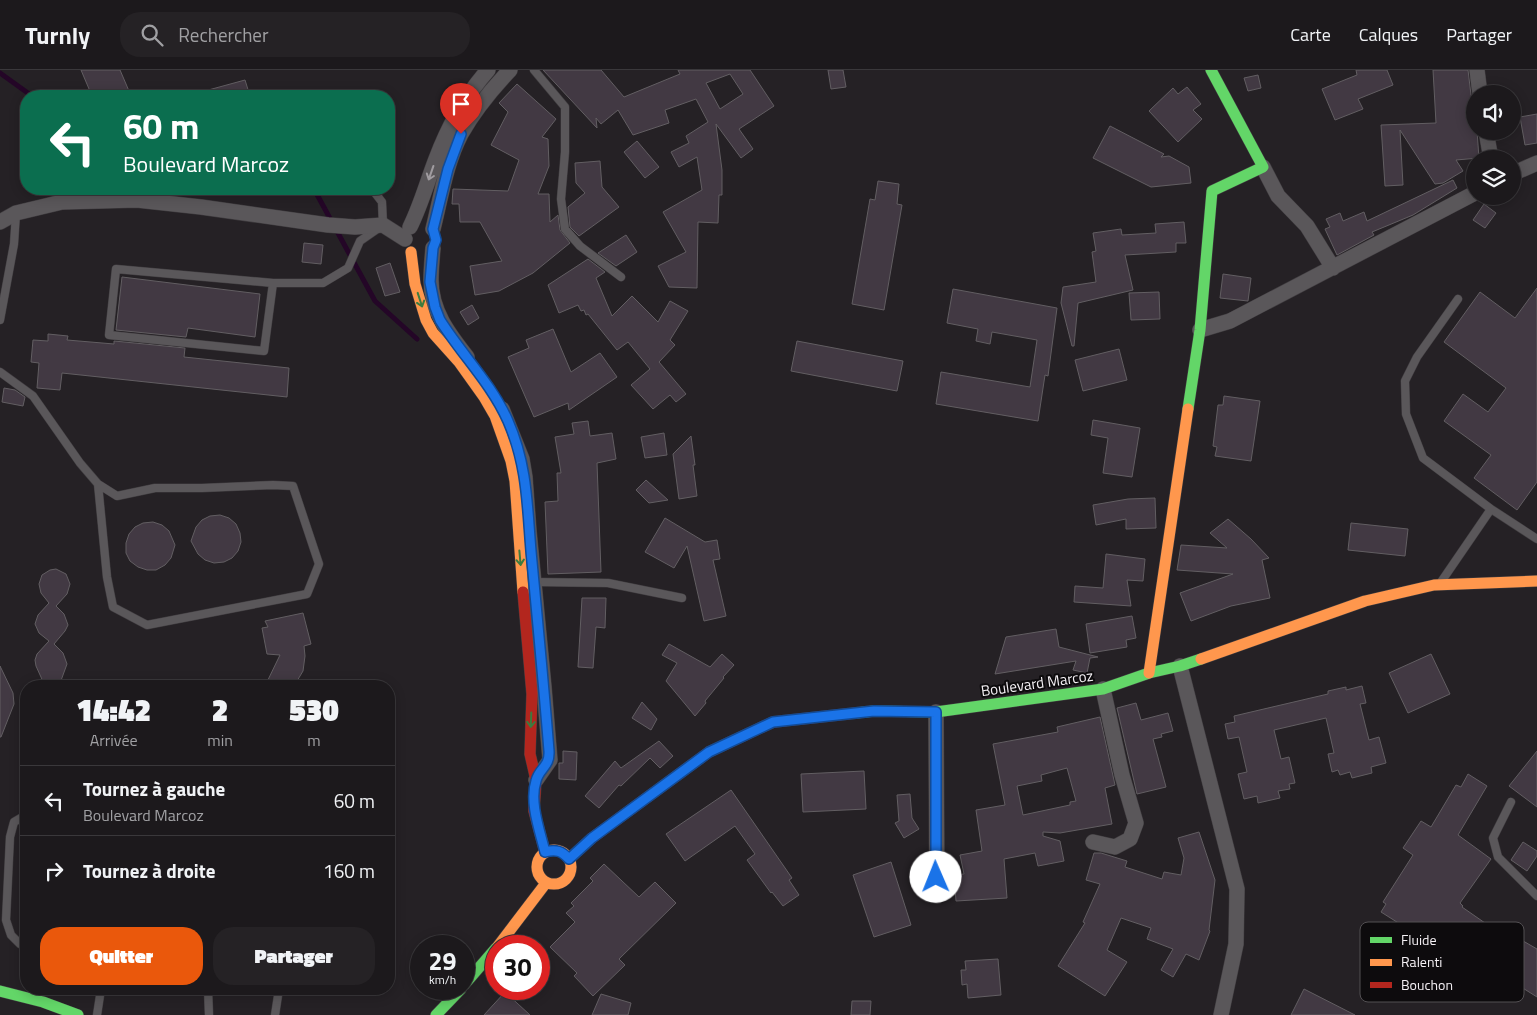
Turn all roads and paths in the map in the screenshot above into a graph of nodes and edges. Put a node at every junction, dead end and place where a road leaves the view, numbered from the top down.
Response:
1 (488, 70) edge
2 (510, 70) edge
3 (534, 70) edge
4 (1211, 70) edge
5 (1477, 70) edge
6 (1479, 85) edge
7 (1537, 163) edge
8 (1263, 167) junction
9 (1521, 170) edge
10 (377, 195) edge
11 (1466, 198) edge
12 (16, 213) junction
13 (0, 222) edge
14 (383, 225) junction
15 (433, 229) junction
16 (357, 234) junction
17 (409, 240) junction
18 (433, 248) junction
19 (1333, 268) junction
20 (621, 277) dead end
21 (273, 283) junction
22 (1458, 299) dead end
23 (0, 320) edge
24 (1200, 330) junction
25 (0, 372) edge
26 (483, 386) junction
27 (98, 484) junction
28 (1491, 509) junction
29 (522, 513) junction
30 (1537, 539) edge
31 (1537, 581) edge
32 (534, 582) junction
33 (1440, 583) junction
34 (682, 598) dead end
35 (1180, 666) junction
36 (1148, 673) junction
37 (1103, 688) junction
38 (936, 712) junction
39 (536, 780) junction
40 (1511, 802) dead end
41 (20, 818) edge
42 (1094, 842) dead end
43 (545, 852) junction
44 (569, 859) junction
45 (546, 883) junction
46 (937, 896) dead end
47 (1537, 896) edge
48 (506, 935) edge
49 (20, 944) edge
50 (485, 961) edge
51 (475, 972) edge
52 (0, 991) edge
53 (100, 995) edge
54 (208, 995) edge
55 (278, 995) edge
56 (450, 1000) edge
57 (78, 1015) edge
58 (97, 1015) edge
59 (209, 1015) edge
60 (275, 1015) edge
61 (436, 1015) edge
62 (1221, 1015) edge

1 -> 17 street
2 - 15 street
3 - 20 lane
4 - 8 main road
5 - 6 street
7 - 9 street
8 - 19 street
8 - 24 main road
10 - 14 lane
11 - 19 street
12 - 13 street
12 - 16 street
12 - 23 lane
14 - 16 street
14 - 17 street
15 - 17 street
15 - 18 street
16 - 21 lane
17 - 18 street
17 -> 26 main road
18 - 26 street
19 - 24 street
21 - 21 lane
22 - 28 lane
24 - 36 main road
25 - 27 lane
26 - 29 street
27 - 27 lane
28 - 30 lane
28 - 33 lane
29 - 32 street
29 -> 39 main road
31 - 33 main road, Boulevard Marcoz
32 - 34 lane
32 - 39 street
33 - 35 main road, Boulevard Marcoz
35 - 36 main road, Boulevard Marcoz
35 - 62 street
36 - 37 main road, Boulevard Marcoz
37 - 38 main road, Boulevard Marcoz
37 - 42 street
38 - 44 main road, Boulevard Marcoz
38 - 46 street
39 - 43 main road
40 - 47 lane
41 - 49 lane
43 - 44 main road
43 - 45 main road
44 - 45 main road
45 - 48 main road
50 - 51 main road
52 - 57 main road
53 - 58 lane
54 - 59 lane
55 - 60 lane
56 - 61 main road

